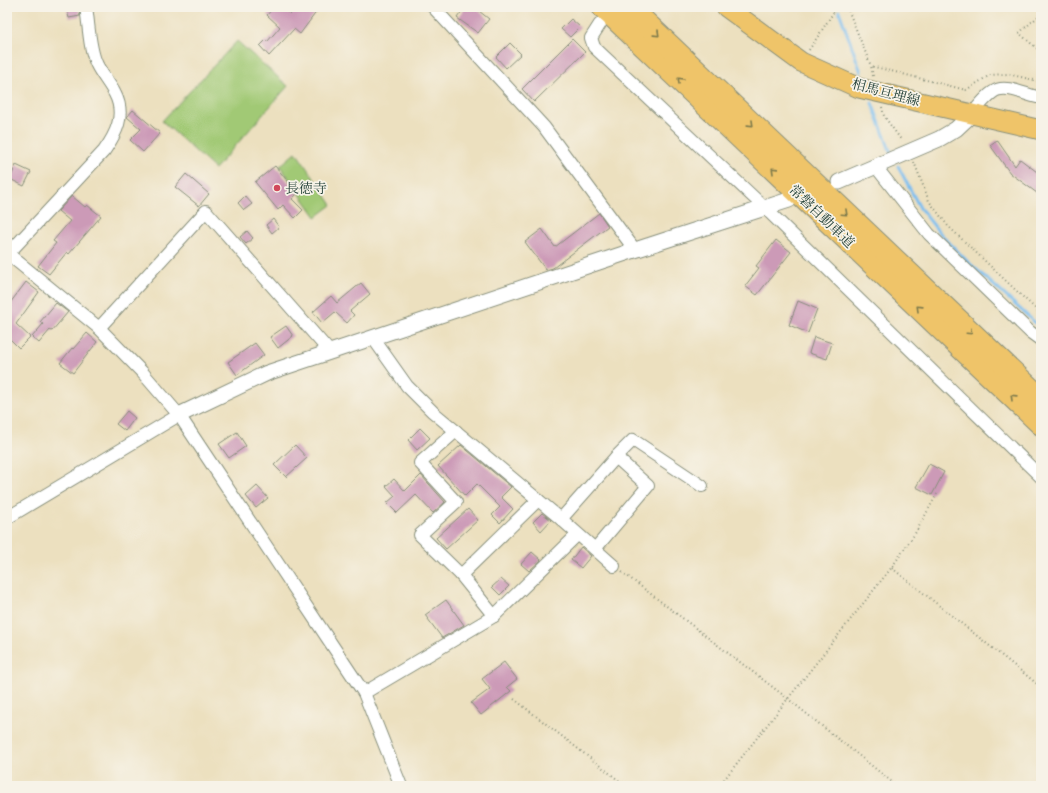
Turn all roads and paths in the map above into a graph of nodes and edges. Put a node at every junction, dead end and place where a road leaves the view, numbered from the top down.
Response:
1 (86, 7) edge
2 (433, 7) edge
3 (629, 7) edge
4 (726, 7) edge
5 (837, 7) edge
6 (848, 7) edge
7 (1041, 14) edge
8 (601, 16) edge
9 (1041, 52) edge
10 (801, 62) junction
11 (871, 66) junction
12 (1041, 79) edge
13 (878, 92) junction
14 (1041, 95) edge
15 (972, 114) junction
16 (1041, 130) edge
17 (909, 151) junction
18 (876, 167) junction
19 (839, 182) dead end
20 (789, 200) dead end
21 (765, 208) junction
22 (635, 250) junction
23 (8, 254) edge
24 (1041, 314) edge
25 (99, 328) junction
26 (373, 338) junction
27 (1041, 340) edge
28 (330, 352) junction
29 (1041, 399) edge
30 (180, 415) junction
31 (1041, 424) edge
32 (456, 431) junction
33 (616, 458) junction
34 (1041, 477) edge
35 (702, 486) dead end
36 (937, 494) dead end
37 (538, 500) junction
38 (7, 518) edge
39 (561, 519) junction
40 (577, 535) junction
41 (595, 549) junction
42 (614, 566) joint
43 (892, 568) junction
44 (461, 575) junction
45 (494, 616) junction
46 (1041, 687) edge
47 (364, 693) junction
48 (787, 698) junction
49 (514, 699) dead end
50 (401, 786) edge
51 (626, 786) edge
52 (719, 786) edge
53 (897, 786) edge

1 - 23 street
2 - 22 street
3 -> 29 highway, 常磐自動車道
4 - 10 main road, 相馬亘理線
5 - 10 path
6 - 11 path
7 - 9 path
8 - 21 street
31 -> 8 highway, 常磐自動車道
10 - 13 main road, 相馬亘理線
11 - 12 path
11 - 13 path
13 - 15 main road, 相馬亘理線
13 - 17 path
14 - 15 street
15 - 16 main road, 相馬亘理線
15 - 17 street
17 - 18 street
17 - 24 path
18 - 19 street
18 - 27 street
20 - 21 street
21 - 22 street
21 - 34 street
22 - 26 street
23 - 25 street
25 - 28 street
25 - 30 street
26 - 28 street
26 - 32 street
28 - 30 street
30 - 38 street
30 - 47 street
32 - 37 street
32 - 44 street
33 - 35 street
33 - 39 street
33 - 41 street
36 - 43 path
37 - 39 street
37 - 44 street
39 - 40 street
40 - 41 street
40 - 45 street
41 - 42 street
42 - 48 path
43 - 46 path
43 - 48 path
44 - 45 street
45 - 47 street
47 - 50 street
48 - 52 path
48 - 53 path
49 - 51 path

